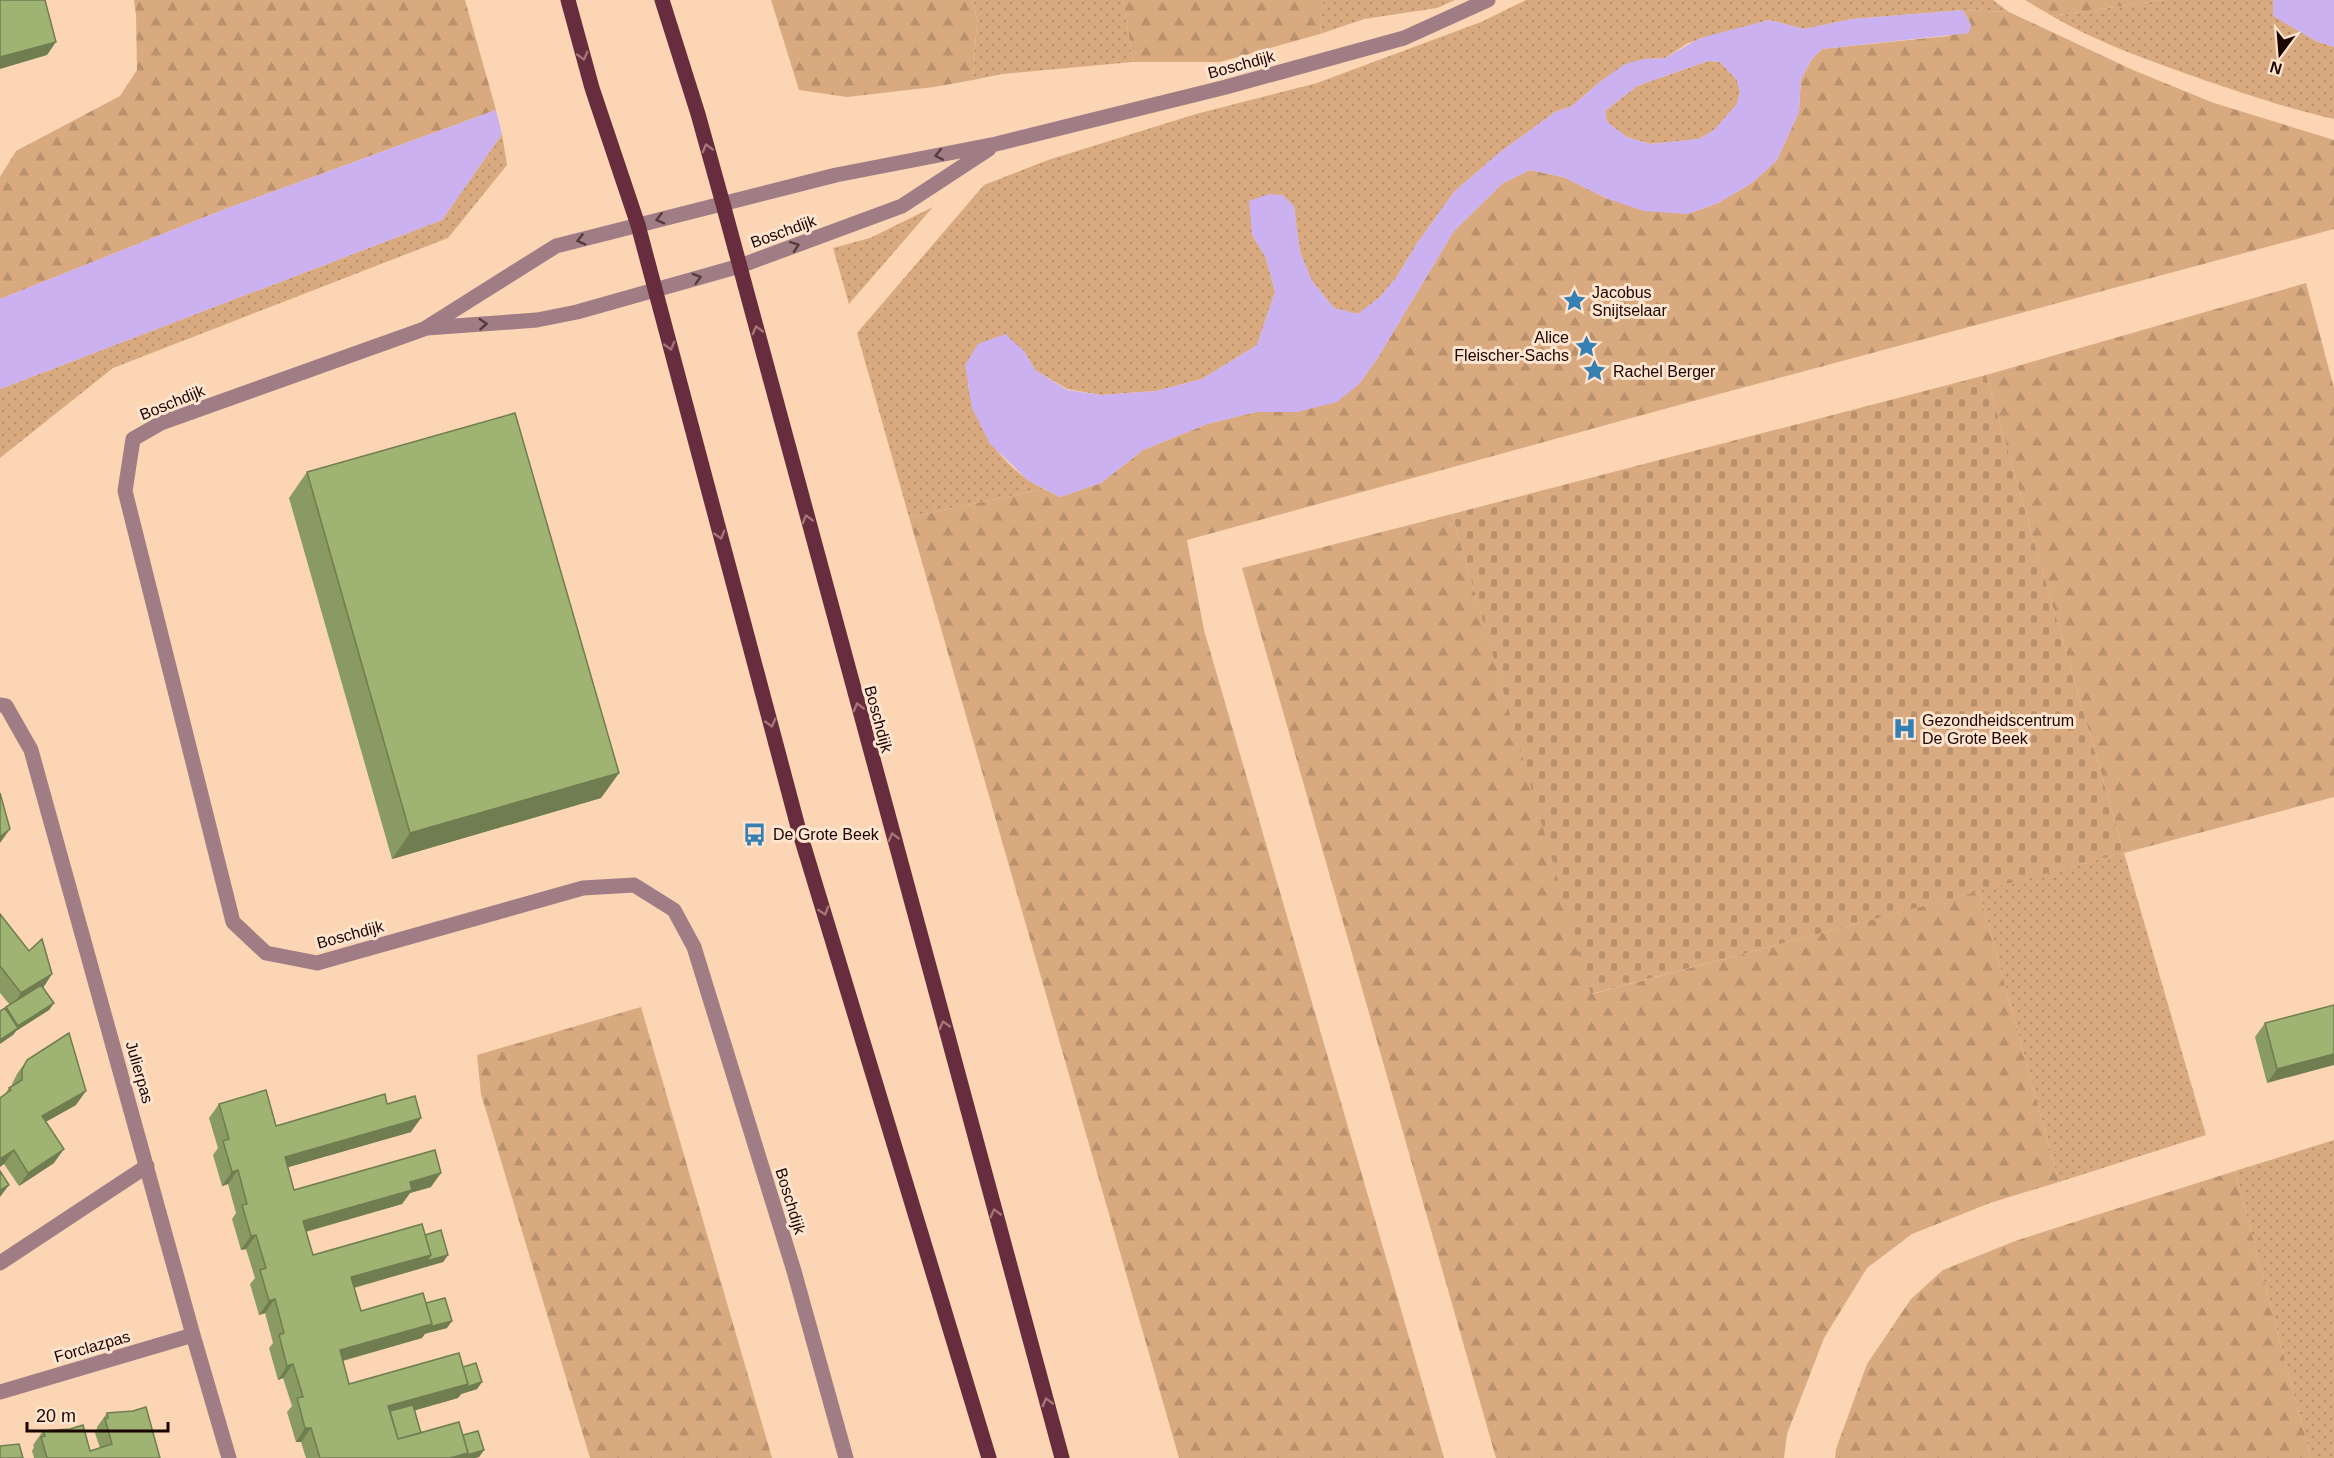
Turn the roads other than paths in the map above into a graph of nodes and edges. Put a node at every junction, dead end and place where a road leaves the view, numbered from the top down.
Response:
1 (568, 0) edge
2 (662, 0) edge
3 (1488, 0) edge
4 (996, 144) junction
5 (723, 204) junction
6 (638, 225) junction
7 (740, 266) junction
8 (655, 290) junction
9 (424, 329) junction
10 (0, 705) edge
11 (147, 1166) junction
12 (0, 1263) edge
13 (193, 1335) junction
14 (0, 1392) edge
15 (230, 1458) edge
16 (846, 1458) edge
17 (989, 1458) edge
18 (1062, 1458) edge

1 -> 6 main road
5 -> 2 main road, Boschdijk
3 - 4 street, Boschdijk
4 -> 5 street, Boschdijk
7 -> 4 street, Boschdijk
5 -> 6 street, Boschdijk
5 - 7 main road, Boschdijk
6 - 8 main road
6 -> 9 street, Boschdijk
8 -> 7 street, Boschdijk
18 -> 7 main road, Boschdijk
9 -> 8 street, Boschdijk
8 -> 17 main road
9 - 16 street, Boschdijk
10 - 11 street, Julierpas
11 - 12 street
11 - 13 street, Julierpas
13 - 14 street, Forclazpas
13 - 15 street, Julierpas

